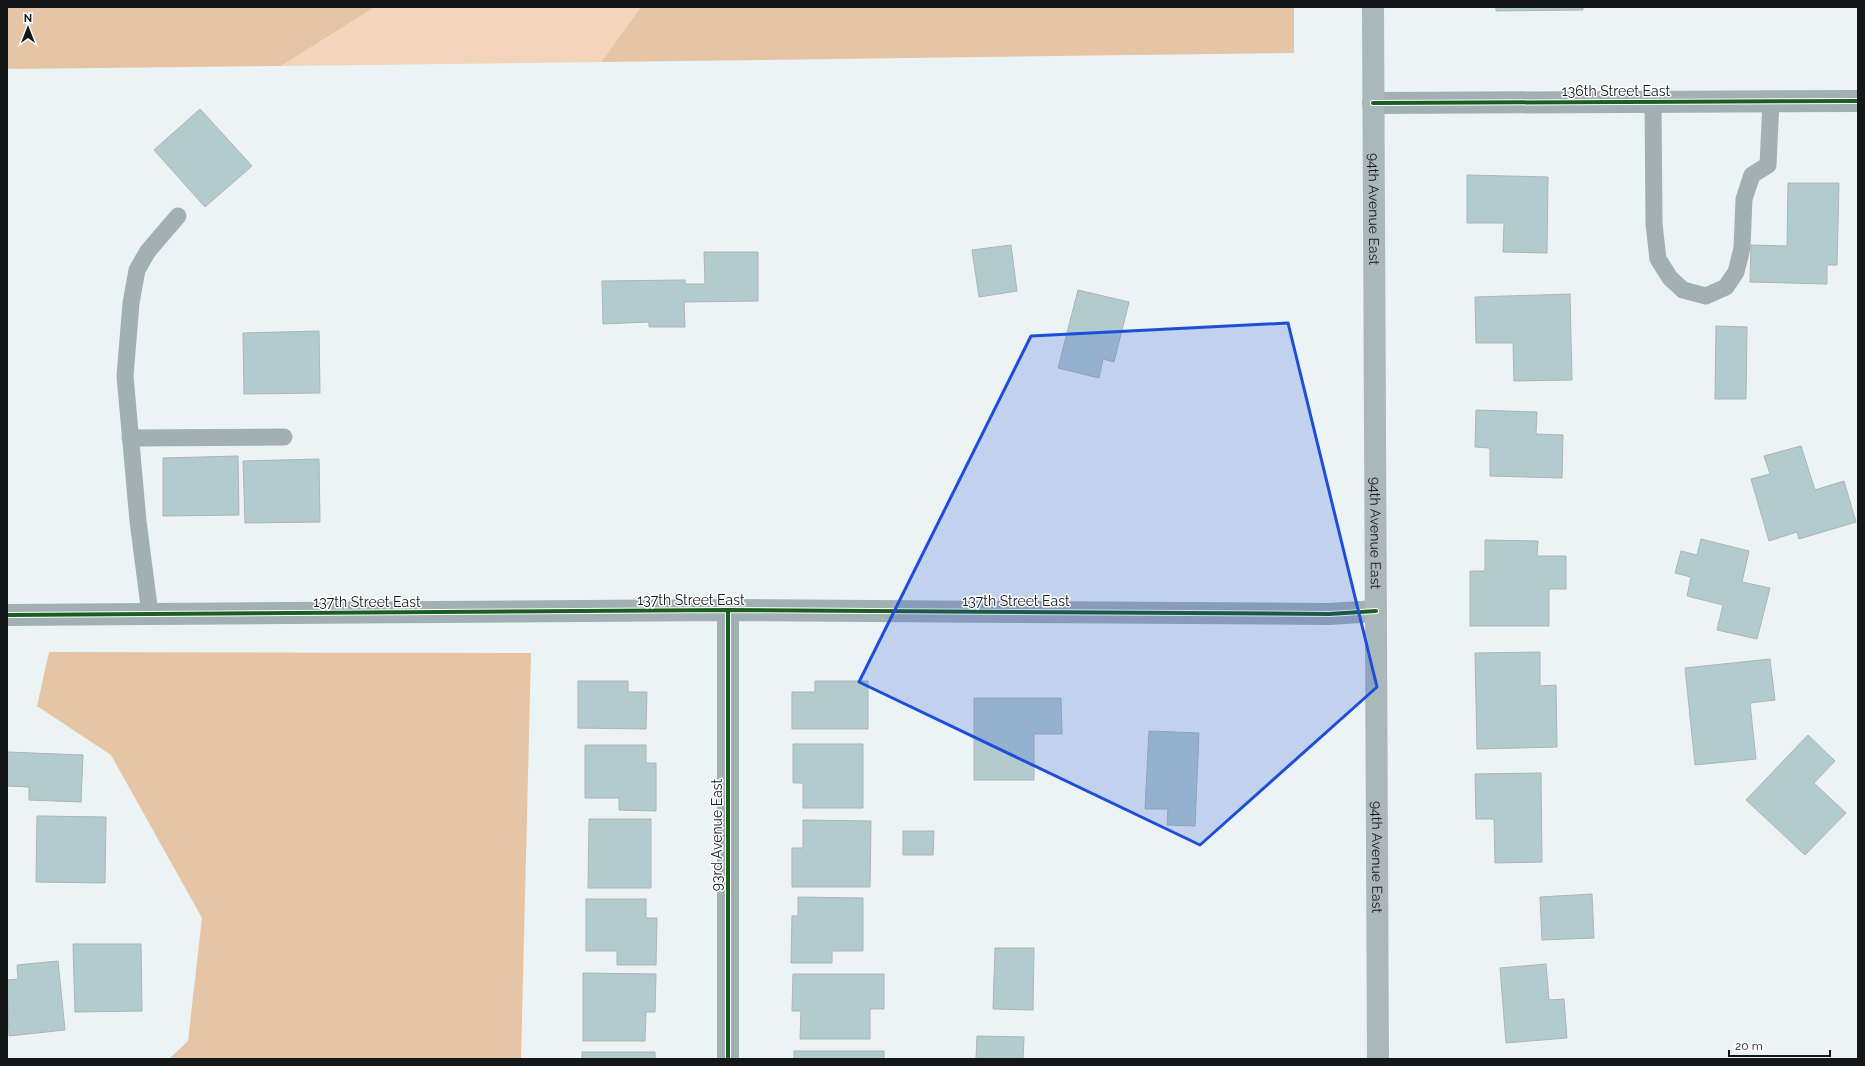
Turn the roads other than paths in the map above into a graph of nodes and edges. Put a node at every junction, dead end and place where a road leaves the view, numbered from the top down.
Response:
1 (1373, 7) edge
2 (1653, 102) junction
3 (1771, 102) junction
4 (1858, 102) edge
5 (1373, 103) junction
6 (178, 216) dead end
7 (284, 437) dead end
8 (130, 438) junction
9 (728, 610) junction
10 (1376, 611) junction
11 (150, 614) junction
12 (7, 615) edge
13 (728, 1059) edge
14 (1378, 1059) edge

1 - 5 main road, 94th Avenue East
2 - 3 street, 136th Street East
2 - 3 lane
2 - 5 street, 136th Street East
3 - 4 street, 136th Street East
5 - 10 main road, 94th Avenue East
6 - 8 lane
7 - 8 lane
8 - 11 lane
9 - 10 street, 137th Street East
9 - 11 street, 137th Street East
9 - 13 street, 93rd Avenue East
10 - 14 main road, 94th Avenue East
11 - 12 street, 137th Street East

